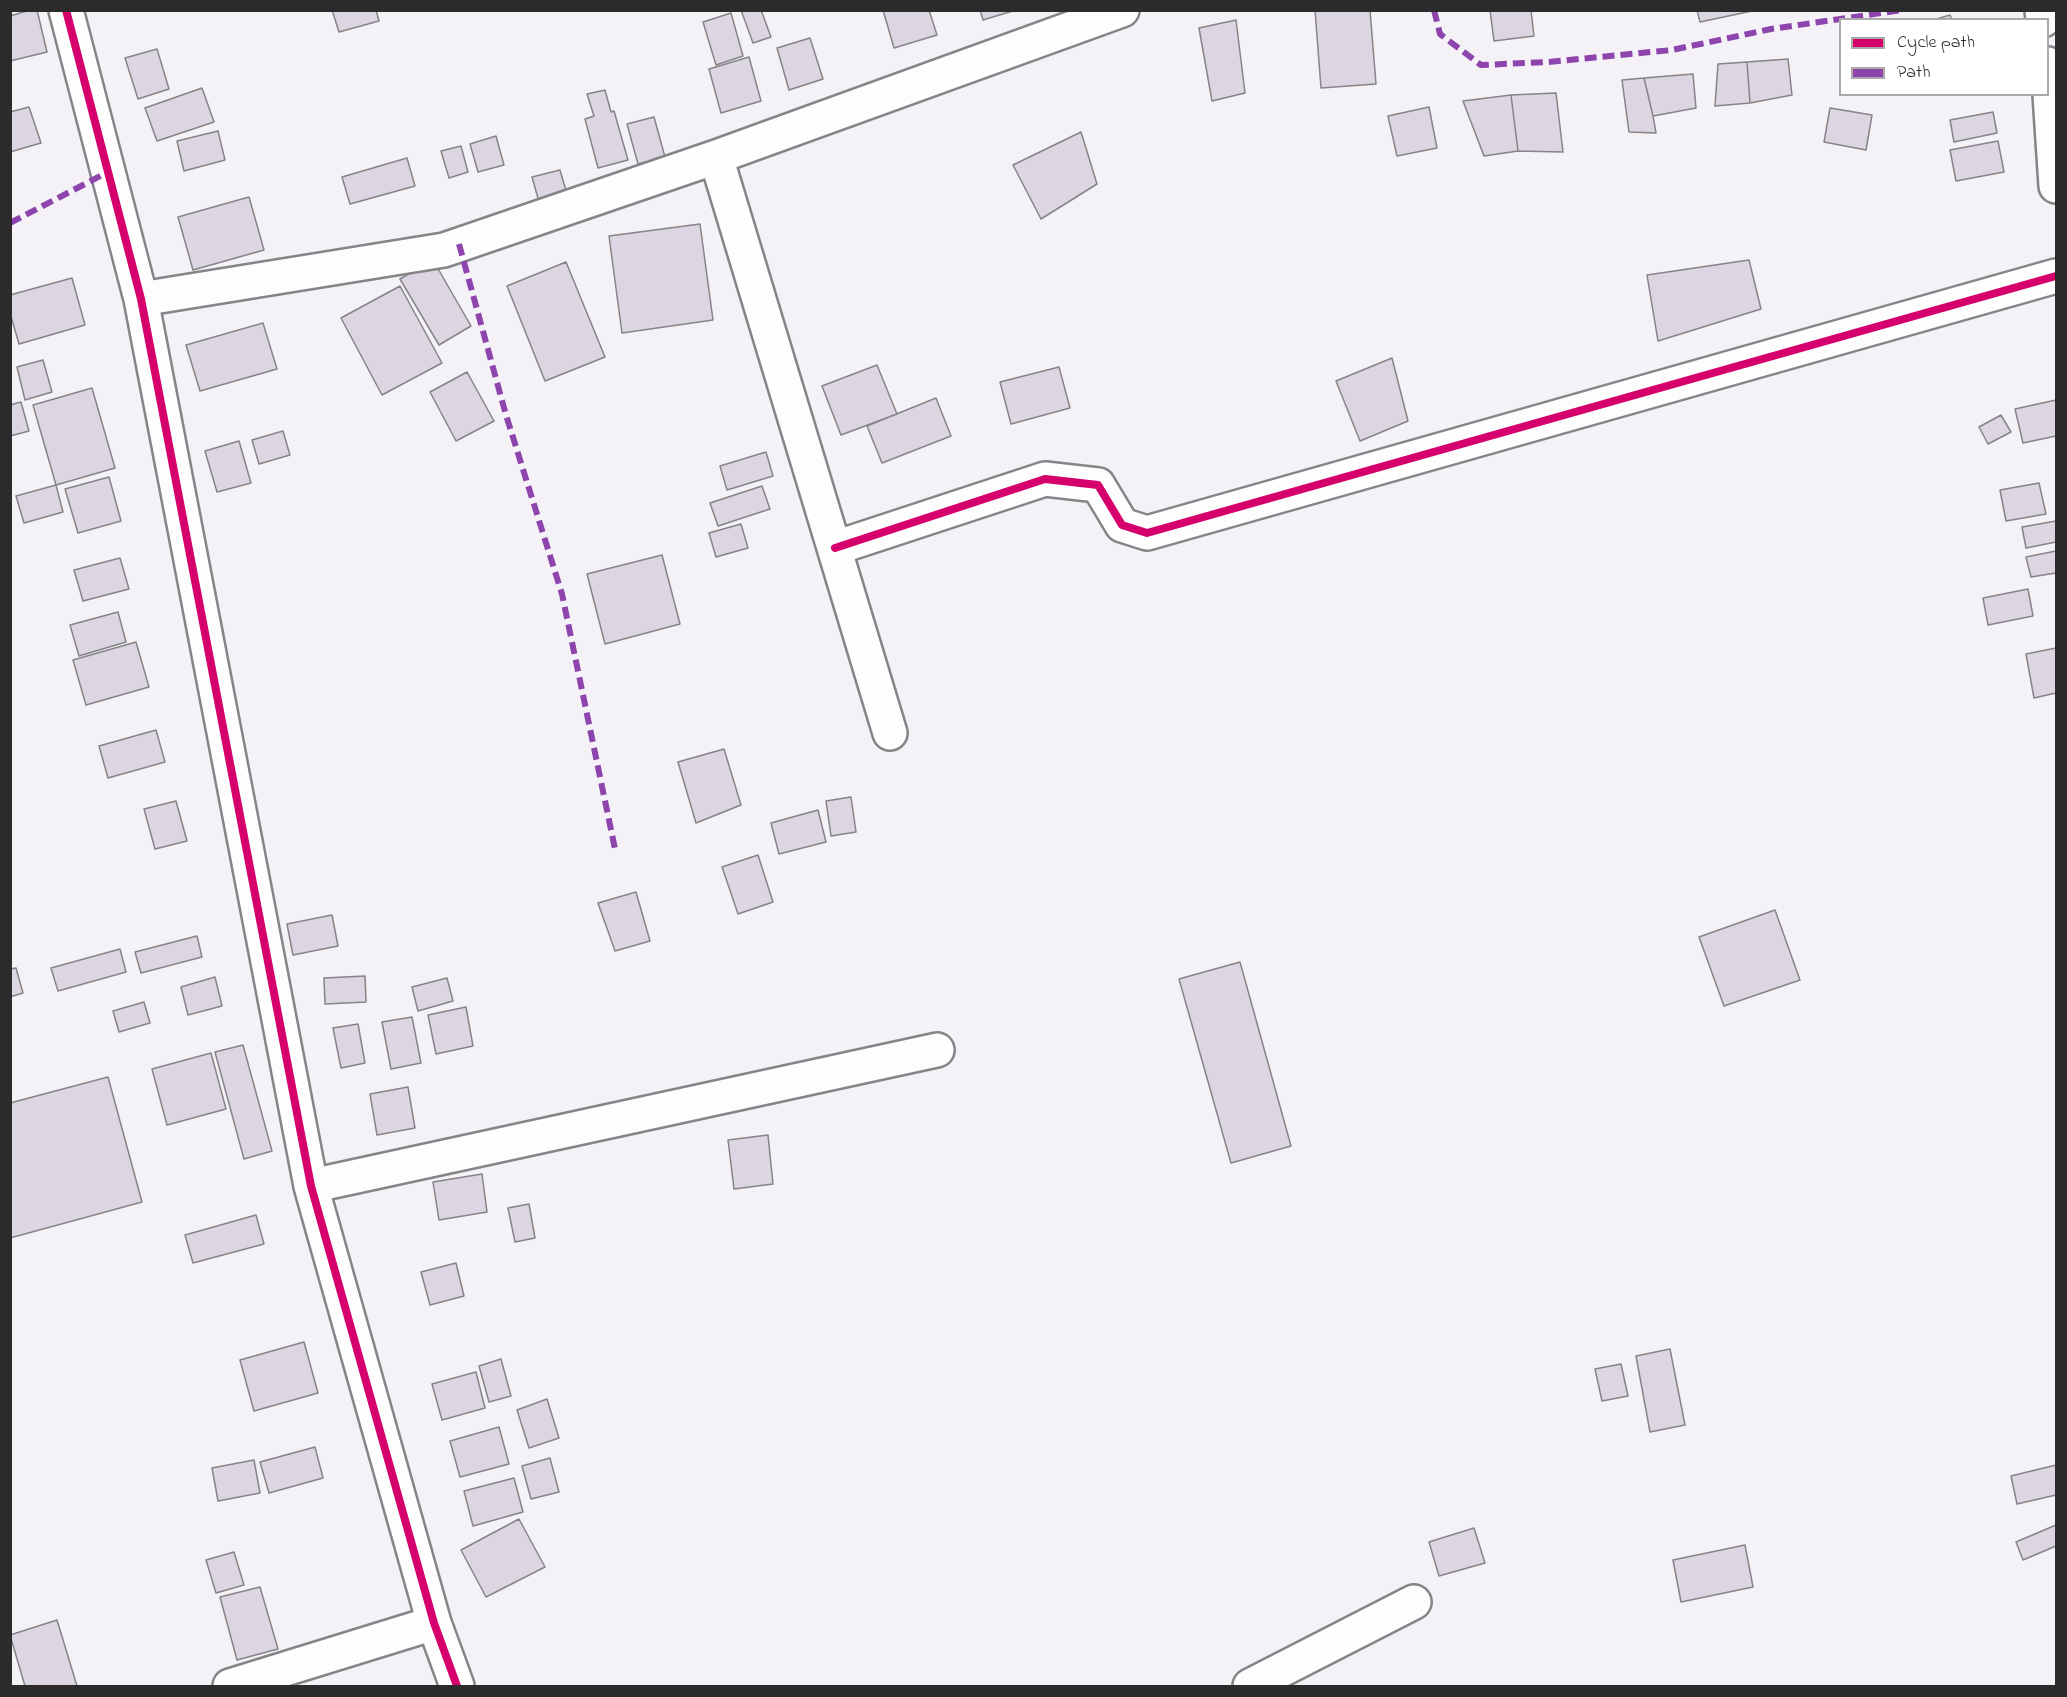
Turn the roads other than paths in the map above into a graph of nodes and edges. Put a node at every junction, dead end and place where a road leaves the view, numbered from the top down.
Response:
1 (66, 10) edge
2 (1122, 10) edge
3 (2049, 79) edge
4 (716, 157) junction
5 (2056, 186) edge
6 (2056, 276) edge
7 (141, 299) junction
8 (835, 548) junction
9 (890, 733) dead end
10 (938, 1050) dead end
11 (311, 1186) junction
12 (1414, 1602) dead end
13 (434, 1623) junction
14 (230, 1686) edge
15 (457, 1686) edge
16 (1250, 1686) edge

1 - 7 street
2 - 4 street
3 - 5 street
4 - 7 street
4 - 8 street
6 - 8 street
7 - 11 street
8 - 9 street
10 - 11 street
11 - 13 street
12 - 16 street
13 - 14 street
13 - 15 street

